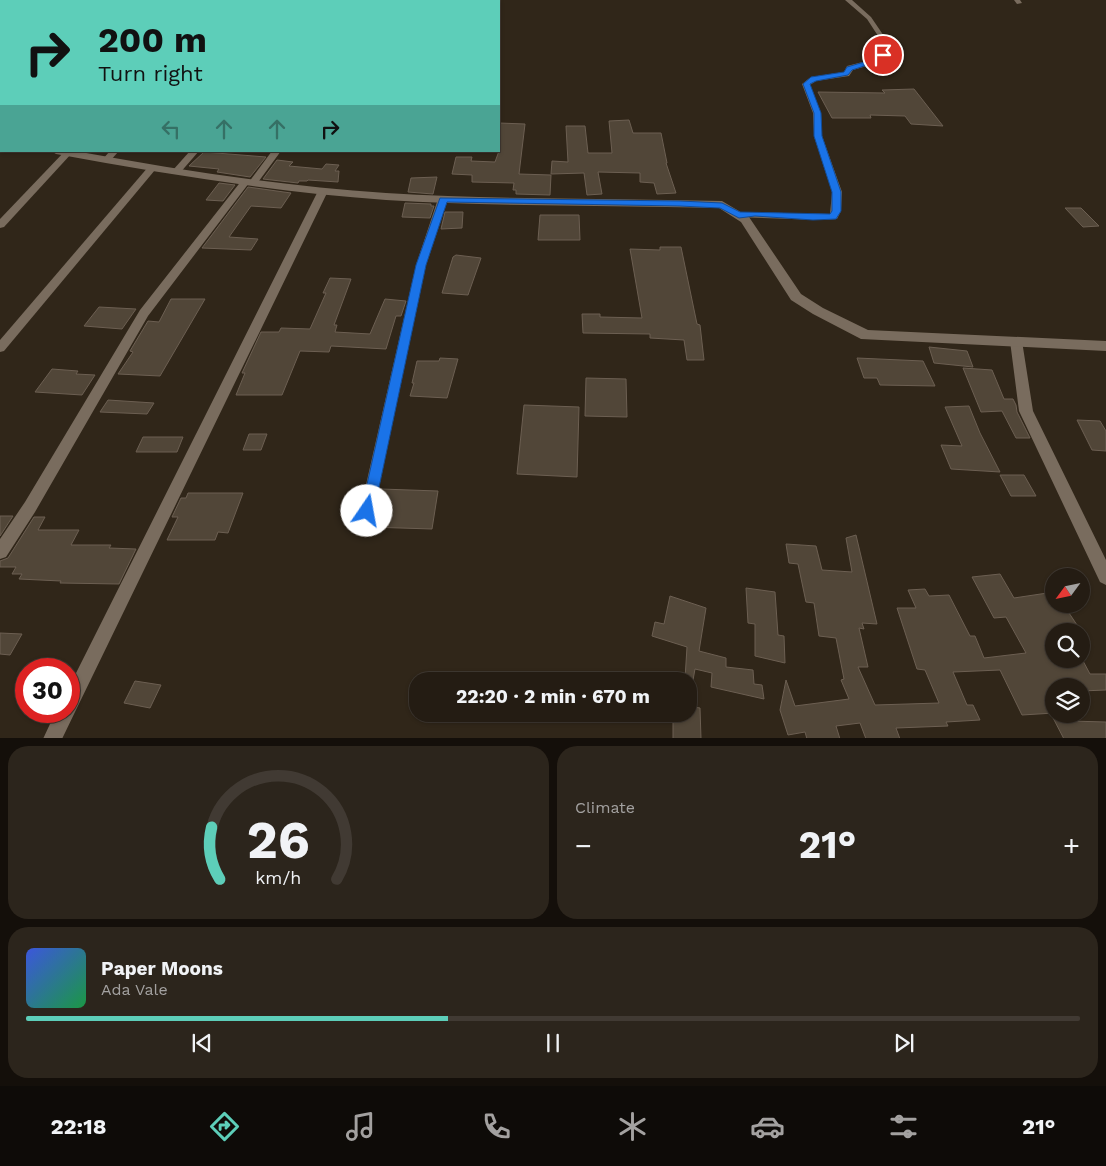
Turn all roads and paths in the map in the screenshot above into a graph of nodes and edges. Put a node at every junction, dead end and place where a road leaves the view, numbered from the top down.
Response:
1 (848, 0) edge
2 (62, 152) edge
3 (194, 152) edge
4 (276, 152) edge
5 (110, 156) edge
6 (152, 168) junction
7 (176, 172) junction
8 (249, 183) junction
9 (323, 191) junction
10 (443, 199) junction
11 (739, 215) junction
12 (0, 225) edge
13 (1016, 341) junction
14 (1106, 346) edge
15 (0, 348) edge
16 (367, 511) dead end
17 (0, 552) edge
18 (1106, 578) edge
19 (80, 684) edge
20 (60, 723) edge
21 (52, 738) edge

1 - 11 street
2 - 5 street
2 - 12 street
3 - 7 street
4 - 8 street
5 - 6 street
6 - 7 street
6 - 15 street
7 - 8 street
8 - 9 street
8 - 17 street
9 - 10 street
9 - 19 street
10 - 11 street
10 - 16 street
11 - 13 street
13 - 14 street
13 - 18 street
20 - 21 street

